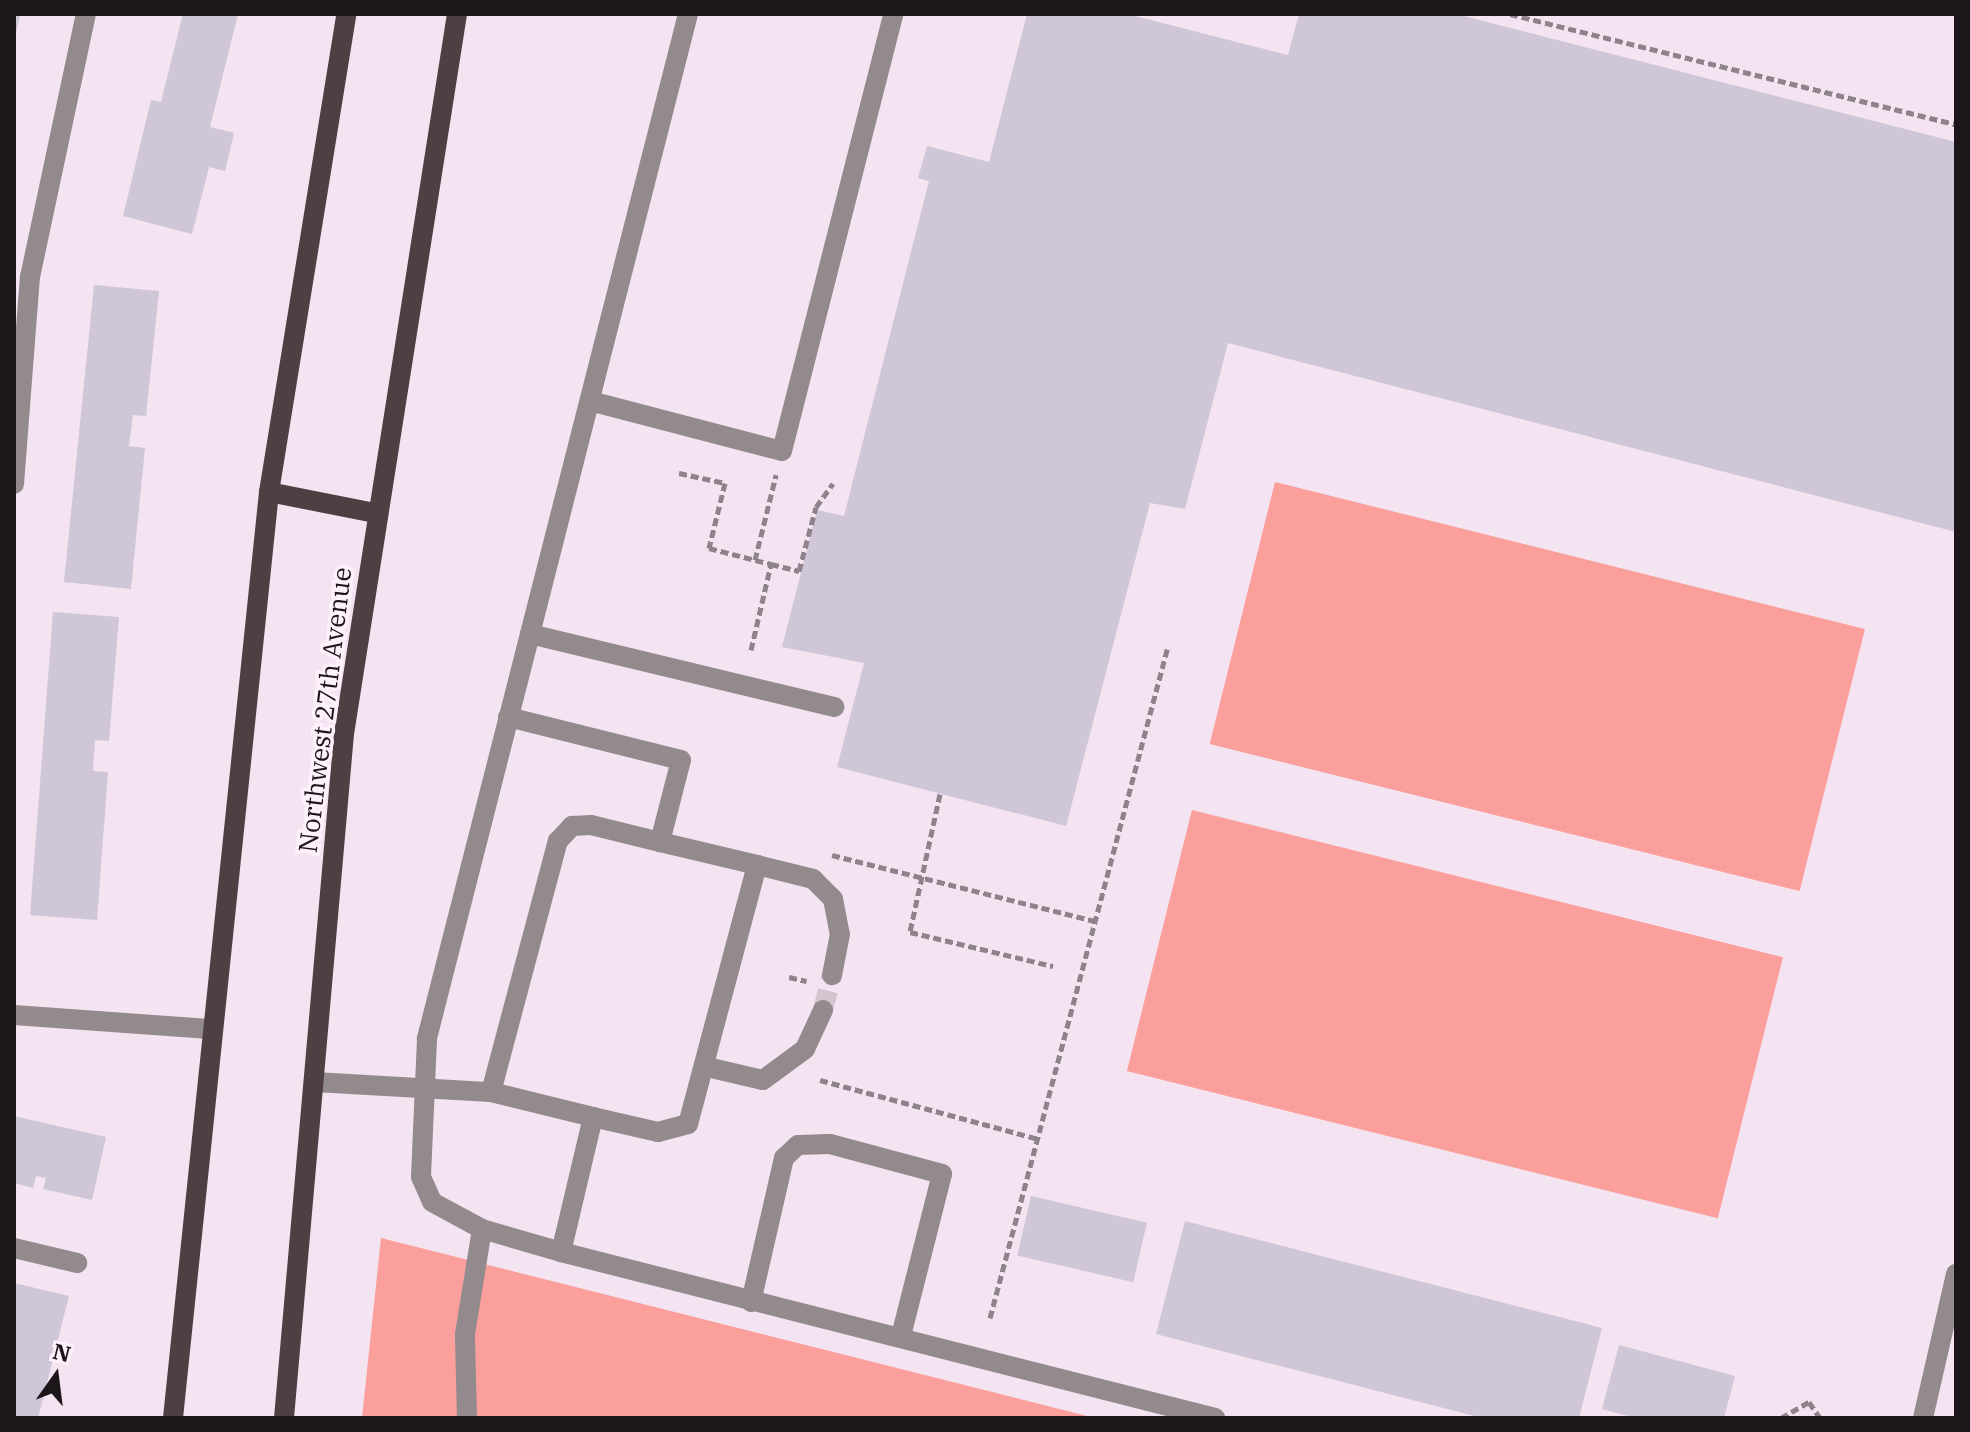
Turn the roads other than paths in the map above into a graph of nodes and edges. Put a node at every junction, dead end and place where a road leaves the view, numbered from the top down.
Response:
1 (86, 14) edge
2 (346, 14) edge
3 (457, 14) edge
4 (688, 14) edge
5 (893, 14) edge
6 (590, 401) junction
7 (14, 484) edge
8 (269, 492) junction
9 (375, 513) junction
10 (530, 634) junction
11 (834, 707) dead end
12 (508, 717) junction
13 (660, 842) junction
14 (757, 865) junction
15 (832, 975) tunnel mouth
16 (823, 1010) tunnel mouth
17 (14, 1015) edge
18 (210, 1029) junction
19 (707, 1067) junction
20 (315, 1082) junction
21 (422, 1088) junction
22 (491, 1092) junction
23 (593, 1117) junction
24 (482, 1229) junction
25 (14, 1248) edge
26 (561, 1252) junction
27 (77, 1263) dead end
28 (1956, 1274) edge
29 (751, 1302) junction
30 (901, 1336) junction
31 (173, 1418) edge
32 (284, 1418) edge
33 (467, 1418) edge
34 (1215, 1418) edge
35 (1923, 1418) edge

1 - 7 street
2 - 8 main road
3 - 9 main road, Northwest 27th Avenue
4 - 6 street
5 - 6 street
6 - 10 street
8 - 9 main road
8 - 18 main road
9 - 20 main road, Northwest 27th Avenue
10 - 11 street
10 - 12 street
12 - 13 street
12 - 21 street
13 - 14 street
13 - 22 street
14 - 15 street
14 - 19 street
16 - 19 street
17 - 18 street
18 - 31 main road
19 - 23 street
20 - 21 street
20 - 32 main road, Northwest 27th Avenue
21 - 22 street
21 - 24 street
22 - 23 street
23 - 26 street
24 - 26 street
24 - 33 street
25 - 27 street
26 - 29 street
28 - 35 street
29 - 30 street
29 - 30 street
30 - 34 street

